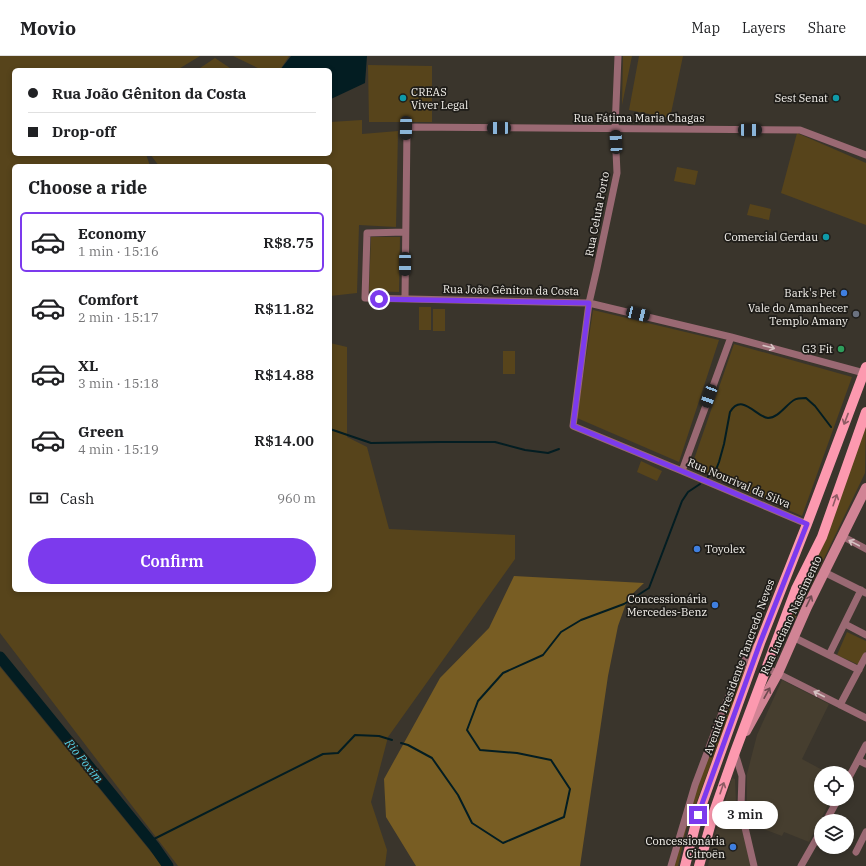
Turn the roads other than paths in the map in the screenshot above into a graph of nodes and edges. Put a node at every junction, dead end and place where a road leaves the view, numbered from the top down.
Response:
1 (618, 56) edge
2 (615, 129) junction
3 (866, 155) edge
4 (405, 232) junction
5 (405, 299) junction
6 (589, 303) junction
7 (731, 336) junction
8 (865, 374) edge
9 (866, 412) edge
10 (573, 426) joint
11 (682, 471) junction
12 (866, 488) edge
13 (807, 524) junction
14 (842, 536) junction
15 (866, 549) edge
16 (824, 572) junction
17 (863, 592) edge
18 (845, 624) junction
19 (866, 635) edge
20 (793, 637) junction
21 (760, 643) junction
22 (829, 655) junction
23 (866, 656) edge
24 (767, 668) junction
25 (859, 670) junction
26 (778, 673) junction
27 (840, 705) junction
28 (866, 718) edge
29 (866, 745) edge
30 (735, 752) junction
31 (858, 760) junction
32 (866, 764) edge
33 (854, 768) edge
34 (866, 832) edge
35 (814, 843) edge
36 (856, 852) dead end
37 (671, 866) edge
38 (685, 866) edge
39 (699, 866) edge
40 (754, 866) edge
41 (801, 866) edge

1 - 2 street, Rua Celuta Porto
2 - 3 street, Rua Fátima Maria Chagas
2 - 4 street, Rua Fátima Maria Chagas
2 - 6 street, Rua Celuta Porto
4 - 5 street
4 - 5 street, Rua João Gêniton da Costa
5 - 6 street, Rua João Gêniton da Costa
6 - 7 street, Rua João Gêniton da Costa
6 - 10 street, Rua Celuta Porto
7 -> 8 street, Rua João Gêniton da Costa
7 - 11 street
8 -> 13 main road, Avenida Presidente Tancredo Neves
24 -> 9 main road
10 - 11 street, Rua Nourival da Silva
11 - 13 street, Rua Nourival da Silva
12 - 14 street, Rua Luciano Nascimento
13 - 21 main road, Avenida Presidente Tancredo Neves
15 -> 14 street
14 - 16 street, Rua Luciano Nascimento
16 - 17 street
20 -> 16 street, Rua Luciano Nascimento
17 - 18 street
18 - 19 street
18 - 22 street
20 - 22 street
20 - 26 street, Rua Luciano Nascimento
21 - 37 street
21 - 38 main road, Avenida Presidente Tancredo Neves
22 - 25 street
23 - 25 street
24 - 26 street
24 - 30 main road
25 - 27 street
27 -> 26 street
30 -> 26 street, Rua Luciano Nascimento
27 - 28 street
29 - 31 street
39 -> 30 main road
30 - 40 street
31 - 32 street
31 - 33 street
34 - 36 street
35 - 41 street

